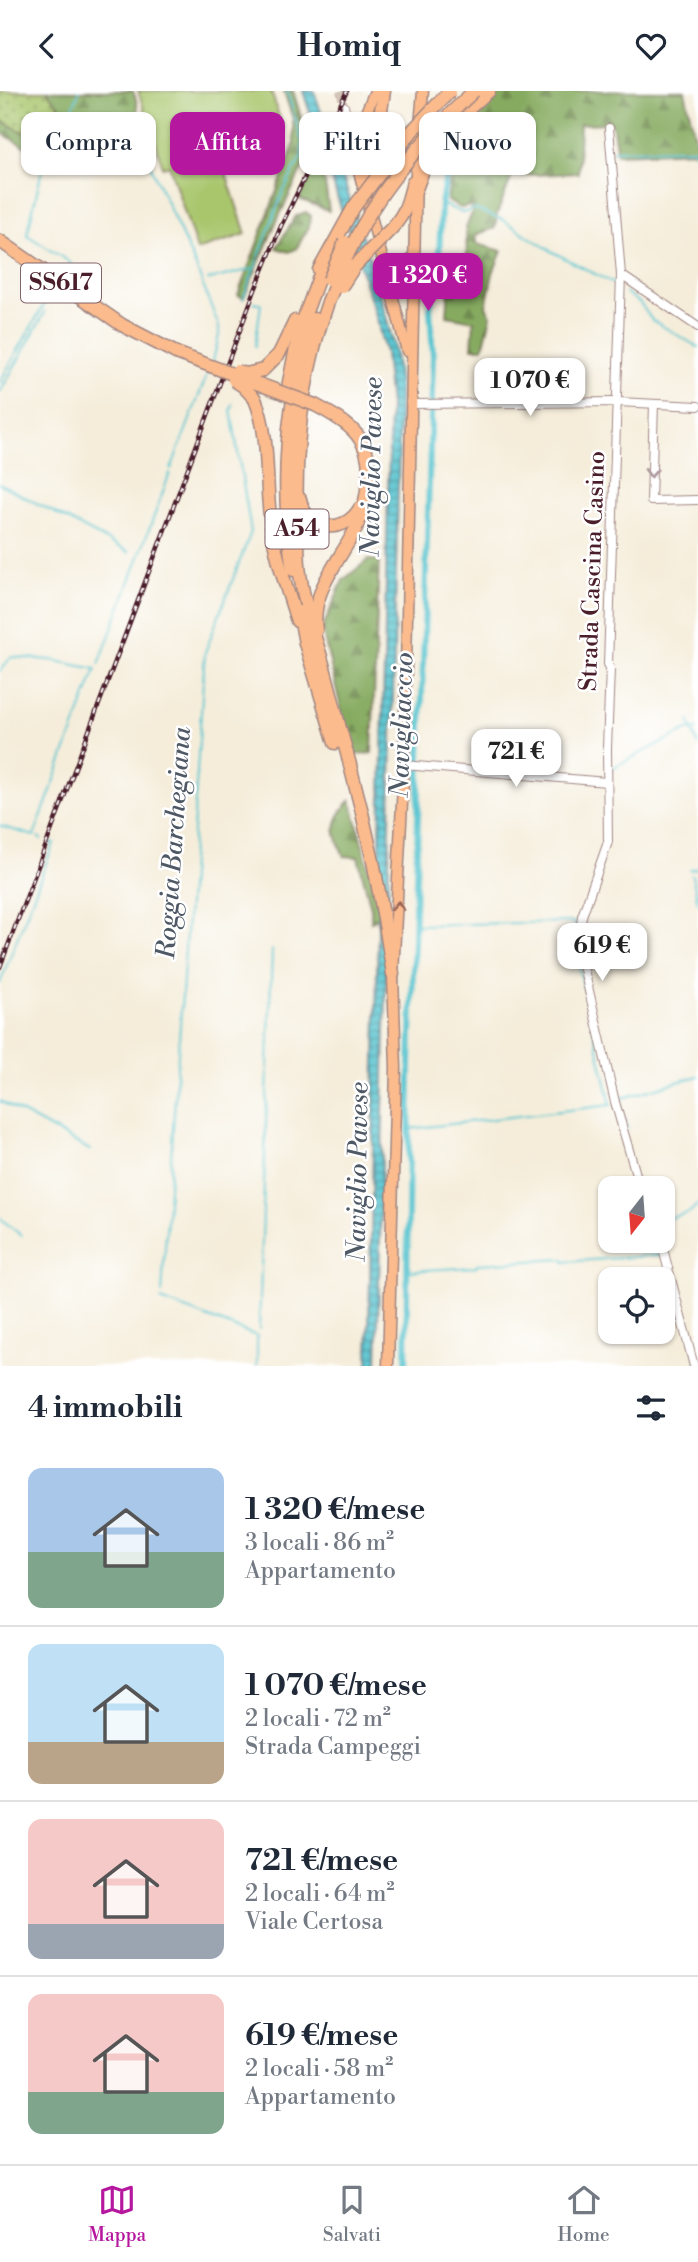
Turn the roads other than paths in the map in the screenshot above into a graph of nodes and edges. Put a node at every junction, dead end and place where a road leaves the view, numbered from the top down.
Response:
1 (375, 91) edge
2 (384, 91) edge
3 (423, 91) edge
4 (450, 91) edge
5 (463, 91) edge
6 (474, 91) edge
7 (489, 91) edge
8 (344, 106) tunnel mouth
9 (346, 112) edge
10 (366, 112) edge
11 (609, 128) dead end
12 (416, 172) junction
13 (360, 175) edge
14 (416, 189) junction
15 (354, 207) junction
16 (0, 241) edge
17 (414, 253) junction
18 (383, 260) junction
19 (323, 265) junction
20 (621, 275) junction
21 (325, 300) junction
22 (698, 327) edge
23 (315, 347) junction
24 (173, 351) junction
25 (411, 373) junction
26 (618, 402) junction
27 (411, 404) junction
28 (654, 404) junction
29 (698, 407) edge
30 (299, 435) junction
31 (286, 454) junction
32 (367, 491) junction
33 (698, 500) edge
34 (305, 643) junction
35 (321, 657) junction
36 (407, 765) junction
37 (607, 782) junction
38 (374, 870) junction
39 (394, 974) junction
40 (637, 1176) edge
41 (664, 1253) edge
42 (388, 1366) edge
43 (694, 1366) edge

1 - 10 main road
2 - 15 highway, bridge
3 - 12 main road
4 - 15 highway, bridge
5 - 21 highway, A54, bridge
6 - 21 highway, A54, bridge
7 - 14 highway
8 - 9 street
11 - 20 street, Strada Cascina Casino
12 - 14 main road
12 - 23 highway, bridge
13 - 18 main road
14 - 17 main road
15 - 19 highway
16 - 24 highway, SS617
17 - 18 main road
17 - 25 main road
18 - 25 main road
19 - 24 highway, bridge
19 - 31 highway
20 - 22 street
20 - 26 street, Strada Cascina Casino
21 - 23 highway, A54
21 - 31 highway, A54
23 - 30 highway, A54
24 - 32 highway, SS617, bridge
24 - 34 highway, bridge
25 - 27 main road
26 - 27 street
26 - 28 street
26 - 37 street, Strada Cascina Casino
27 - 36 main road
28 - 29 street
28 -> 33 street
30 - 32 highway
30 - 35 highway, A54
31 - 34 highway, A54
32 - 35 highway
34 - 38 highway, A54
35 - 38 highway, A54
36 - 37 street
39 -> 36 main road
37 - 40 street, Strada Cascina Casino
38 - 39 highway, A54
39 - 42 main road
41 - 43 street

